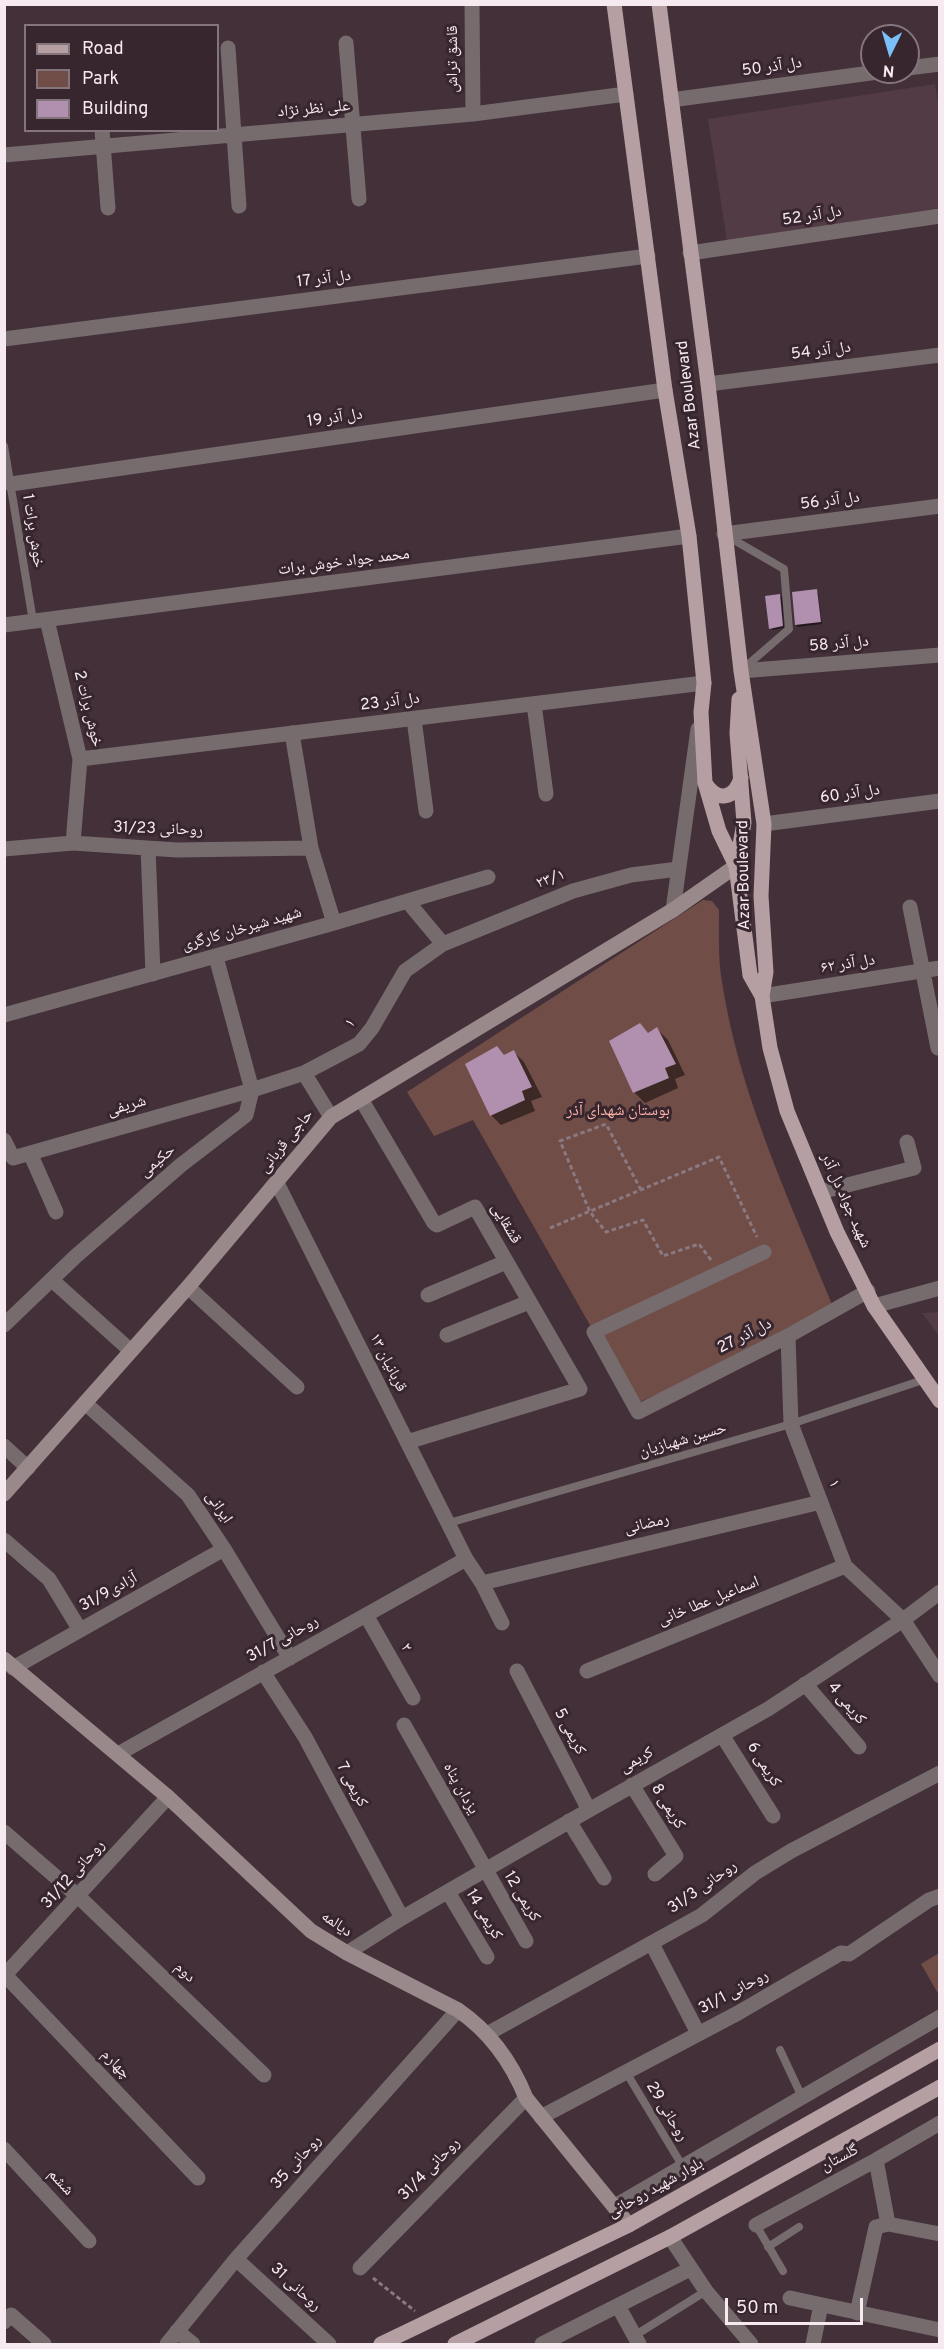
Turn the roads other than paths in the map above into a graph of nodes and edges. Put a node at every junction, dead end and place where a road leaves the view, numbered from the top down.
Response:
1 (472, 4) edge
2 (614, 4) edge
3 (659, 4) edge
4 (346, 43) dead end
5 (228, 48) dead end
6 (939, 64) edge
7 (920, 66) edge
8 (860, 74) edge
9 (626, 94) junction
10 (671, 100) junction
11 (473, 114) junction
12 (353, 125) junction
13 (102, 132) edge
14 (233, 135) junction
15 (103, 146) junction
16 (4, 155) edge
17 (359, 200) dead end
18 (239, 206) dead end
19 (108, 208) dead end
20 (939, 216) edge
21 (690, 253) junction
22 (648, 256) junction
23 (4, 339) edge
24 (939, 355) edge
25 (708, 384) junction
26 (665, 390) junction
27 (4, 446) edge
28 (11, 484) junction
29 (939, 506) edge
30 (724, 534) junction
31 (689, 537) junction
32 (40, 620) junction
33 (4, 625) edge
34 (939, 656) edge
35 (741, 671) junction
36 (704, 683) junction
37 (534, 704) junction
38 (701, 712) junction
39 (414, 719) junction
40 (292, 733) junction
41 (80, 759) junction
42 (741, 778) junction
43 (705, 783) junction
44 (546, 794) dead end
45 (939, 801) edge
46 (426, 811) dead end
47 (764, 824) junction
48 (73, 843) junction
49 (148, 848) junction
50 (311, 848) junction
51 (4, 849) edge
52 (736, 866) junction
53 (678, 869) junction
54 (488, 877) dead end
55 (408, 902) junction
56 (910, 907) dead end
57 (673, 910) junction
58 (334, 923) junction
59 (442, 944) junction
60 (216, 957) junction
61 (939, 968) edge
62 (922, 972) junction
63 (153, 974) junction
64 (762, 996) junction
65 (4, 1015) edge
66 (938, 1048) edge
67 (304, 1073) junction
68 (252, 1090) junction
69 (361, 1099) junction
70 (331, 1117) junction
71 (4, 1140) edge
72 (907, 1142) dead end
73 (30, 1153) junction
74 (277, 1183) junction
75 (820, 1192) junction
76 (56, 1212) dead end
77 (764, 1252) road end
78 (507, 1262) junction
79 (52, 1280) junction
80 (189, 1287) junction
81 (939, 1288) edge
82 (868, 1291) junction
83 (428, 1294) dead end
84 (529, 1302) junction
85 (874, 1306) junction
86 (5, 1324) edge
87 (447, 1335) dead end
88 (788, 1336) junction
89 (131, 1351) junction
90 (923, 1380) junction
91 (297, 1387) dead end
92 (939, 1401) edge
93 (85, 1403) junction
94 (791, 1424) junction
95 (407, 1443) junction
96 (4, 1446) edge
97 (28, 1468) junction
98 (4, 1494) edge
99 (821, 1502) junction
100 (449, 1524) junction
101 (4, 1540) edge
102 (224, 1549) junction
103 (466, 1559) junction
104 (845, 1566) junction
105 (482, 1583) junction
106 (939, 1592) edge
107 (366, 1615) junction
108 (903, 1620) junction
109 (502, 1623) dead end
110 (80, 1630) junction
111 (290, 1658) junction
112 (9, 1664) edge
113 (517, 1671) dead end
114 (587, 1671) dead end
115 (263, 1672) junction
116 (939, 1676) edge
117 (806, 1684) junction
118 (413, 1698) dead end
119 (404, 1725) dead end
120 (722, 1735) junction
121 (859, 1747) dead end
122 (118, 1754) junction
123 (939, 1773) edge
124 (632, 1785) junction
125 (168, 1797) junction
126 (589, 1810) junction
127 (773, 1816) dead end
128 (570, 1821) junction
129 (4, 1832) edge
130 (485, 1871) junction
131 (656, 1874) dead end
132 (604, 1878) dead end
133 (448, 1892) junction
134 (939, 1896) edge
135 (79, 1897) junction
136 (402, 1918) junction
137 (526, 1941) dead end
138 (652, 1944) junction
139 (347, 1953) junction
140 (487, 1957) dead end
141 (7, 1971) edge
142 (458, 2010) junction
143 (939, 2018) edge
144 (698, 2033) junction
145 (487, 2034) junction
146 (939, 2049) edge
147 (780, 2050) dead end
148 (626, 2072) junction
149 (264, 2074) dead end
150 (939, 2088) edge
151 (802, 2097) junction
152 (526, 2098) junction
153 (541, 2117) junction
154 (939, 2123) edge
155 (4, 2149) edge
156 (876, 2160) junction
157 (683, 2167) junction
158 (198, 2178) dead end
159 (615, 2206) junction
160 (888, 2224) junction
161 (629, 2225) junction
162 (756, 2225) joint
163 (799, 2227) dead end
164 (939, 2234) edge
165 (670, 2237) junction
166 (89, 2241) dead end
167 (768, 2247) junction
168 (236, 2259) junction
169 (360, 2268) road end
170 (690, 2269) junction
171 (783, 2271) dead end
172 (706, 2291) junction
173 (790, 2298) dead end
174 (821, 2305) junction
175 (618, 2306) junction
176 (857, 2313) junction
177 (4, 2322) edge
178 (939, 2330) edge
179 (177, 2331) junction
180 (572, 2338) edge
181 (637, 2340) edge
182 (44, 2344) edge
183 (167, 2344) edge
184 (193, 2344) edge
185 (328, 2344) edge
186 (381, 2344) edge
187 (455, 2344) edge
188 (542, 2344) edge
189 (751, 2344) edge
190 (813, 2344) edge

1 - 11 street, قاشق تراش
2 - 9 main road, Azar Boulevard
3 - 10 main road, Azar Boulevard
4 - 12 street
5 - 14 street
6 - 7 street
8 - 10 street, دل آذر 50
9 - 11 street, علی نظر نژاد
9 - 22 main road, Azar Boulevard
10 - 21 main road, Azar Boulevard
11 - 12 street, علی نظر نژاد
12 - 14 street, علی نظر نژاد
12 - 17 street
13 - 15 street
14 - 15 street, علی نظر نژاد
14 - 18 street
15 - 16 street, علی نظر نژاد
15 - 19 street
20 - 21 street, دل آذر 52
21 - 25 main road, Azar Boulevard
22 - 23 street, دل آذر 17
22 - 26 main road, Azar Boulevard
24 - 25 street, دل آذر 54
25 - 30 main road, Azar Boulevard
26 - 28 street, دل آذر 19
26 - 31 main road, Azar Boulevard
27 - 28 lane, خوش برات 1
28 - 32 lane, خوش برات 1
29 - 30 street, دل آذر 56
30 - 35 main road, Azar Boulevard
30 - 35 lane
31 - 32 street, محمد جواد خوش برات
31 - 36 main road, Azar Boulevard
32 - 33 street, محمد جواد خوش برات
32 - 41 street, خوش برات 2
34 - 35 street, دل آذر 58
35 - 42 main road
35 - 47 main road, Azar Boulevard
36 - 37 street, دل آذر 23
36 - 38 main road, Azar Boulevard
37 - 39 street, دل آذر 23
37 - 44 street
38 - 43 main road, Azar Boulevard
38 - 53 street
39 - 40 street, دل آذر 23
39 - 46 street
40 - 41 street, دل آذر 23
40 - 50 street
41 - 48 street, خوش برات 2
42 - 43 main road
42 - 52 main road
43 - 52 main road, Azar Boulevard
45 - 47 street, دل آذر 60
47 - 64 main road, Azar Boulevard
48 - 49 street, روحانی 31/23
48 - 51 street, روحانی 31/23
49 - 50 street, روحانی 31/23
49 - 63 street
50 - 58 street
52 - 57 main road, حاجی قربانی
52 - 64 main road, Azar Boulevard
53 - 57 street
53 - 59 street, ۲۳/۱
54 - 55 street, شهید شیرخان کارگری
55 - 58 street, شهید شیرخان کارگری
55 - 59 street
56 - 62 street
57 - 69 main road, حاجی قربانی
58 - 60 street, شهید شیرخان کارگری
59 - 67 street, ۱
60 - 63 street, شهید شیرخان کارگری
60 - 68 street
61 - 62 street, دل آذر ۶۲
62 - 64 street, دل آذر ۶۲
62 - 66 street
63 - 65 street, شهید شیرخان کارگری
64 - 75 main road, شهید جواد دل آذر
67 - 68 street, ۱
67 - 70 street
68 - 73 street, شریفی
68 - 79 street, حکیمی
69 - 70 main road, حاجی قربانی
69 - 78 street, قشقایی
70 - 74 main road, حاجی قربانی
71 - 73 street, شریفی
72 - 75 street
73 - 76 street
74 - 80 main road, حاجی قربانی
74 - 95 street, ۱۳ قربانیان
75 - 82 main road, شهید جواد دل آذر
77 - 88 street, دل آذر 27
78 - 83 street
78 - 84 street, قشقایی
79 - 86 street, حکیمی
79 - 89 street
80 - 89 main road, حاجی قربانی
80 - 91 street
81 - 85 street
82 - 85 main road, شهید جواد دل آذر
82 - 88 street, دل آذر 27
84 - 87 street
84 - 95 street, قشقایی
85 - 90 main road, شهید جواد دل آذر
88 - 94 street, ۱
89 - 93 main road, حاجی قربانی
90 - 92 main road, شهید جواد دل آذر
90 - 94 lane, حسین شهبازیان
93 - 97 main road, حاجی قربانی
93 - 102 street, ایرانی
94 - 99 street, ۱
94 - 100 lane, حسین شهبازیان
95 - 100 street, ۱۳ قربانیان
96 - 97 street
97 - 98 main road, حاجی قربانی
99 - 104 street, ۱
99 - 105 street, رمضانی
100 - 103 street, ۱۳ قربانیان
101 - 110 street
102 - 110 street, آزادی31/9
102 - 111 street, ایرانی
103 - 105 street, ۱۳ قربانیان
103 - 107 street, روحانی 31/7
104 - 108 street, ۱
104 - 114 street, اسماعیل عطا خانی
105 - 109 street, ۱۳ قربانیان
106 - 108 street, کریمی
107 - 111 street, روحانی 31/7
107 - 118 street, ۲
108 - 116 street, ۱
108 - 117 street, کریمی
110 - 112 street, آزادی31/9
111 - 115 street, روحانی 31/7
112 - 122 main road, دیالمه
113 - 126 street, کریمی 5
115 - 122 street, روحانی 31/7
115 - 136 street, کریمی 7
117 - 120 street, کریمی
117 - 121 street, کریمی 4
119 - 130 street, یزدان پناه
120 - 124 street, کریمی
120 - 127 street, کریمی 6
122 - 125 main road, دیالمه
123 - 138 street, روحانی 31/3
124 - 126 street, کریمی
124 - 131 street, کریمی 8
125 - 135 street, روحانی 31/12
125 - 139 main road, دیالمه
126 - 128 street, کریمی
128 - 130 street, کریمی
128 - 132 street
129 - 135 street, دوم
130 - 133 street, کریمی
130 - 137 street, کریمی 12
133 - 136 street, کریمی
133 - 140 street, کریمی 14
134 - 144 street, روحانی 31/1
135 - 141 street, روحانی 31/12
135 - 149 street, دوم
136 - 139 street, کریمی
138 - 144 street
138 - 145 street, روحانی 31/3
139 - 142 main road, دیالمه
141 - 158 street, چهارم
142 - 145 main road, دیالمه
142 - 168 street, روحانی 35
143 - 151 street
144 - 148 street, روحانی 31/1
145 - 152 main road, دیالمه
146 - 161 main road, بلوار شهید روحانی
147 - 151 lane
148 - 153 street, روحانی 31/1
148 - 157 lane, روحانی 29
150 - 165 main road
151 - 157 street
152 - 153 main road, دیالمه
152 - 169 street, روحانی 31/4
153 - 159 main road, دیالمه
154 - 156 street, گلستان
155 - 166 street, ششم
156 - 160 street
156 - 162 street, گلستان
157 - 159 street
159 - 161 main road, دیالمه
160 - 164 street
160 - 176 street
161 - 186 main road, بلوار شهید روحانی
162 - 167 lane
163 - 167 lane
165 - 170 street
165 - 187 main road
167 - 171 lane
168 - 179 street, روحانی 35
168 - 185 street, روحانی 31
170 - 172 street
170 - 175 street
172 - 181 lane
172 - 189 street
173 - 174 street
174 - 176 street
174 - 190 street
175 - 180 street
175 - 181 street
176 - 178 street
177 - 182 street
179 - 183 street, روحانی 35
179 - 184 street
180 - 188 street

